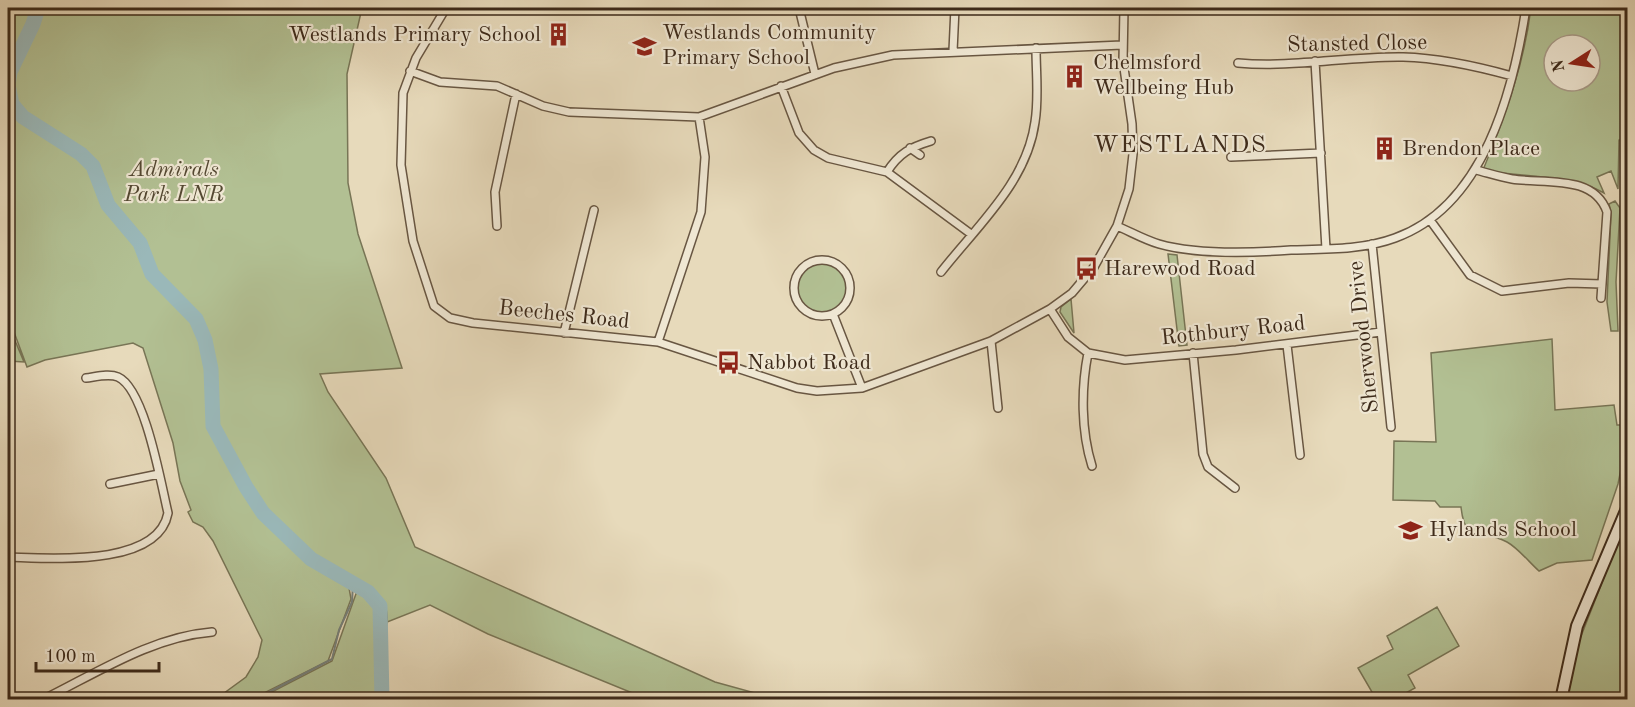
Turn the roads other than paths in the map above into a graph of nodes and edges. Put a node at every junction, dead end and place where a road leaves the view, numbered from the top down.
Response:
1 (446, 8) edge
2 (799, 8) edge
3 (955, 8) edge
4 (1124, 8) edge
5 (1526, 8) edge
6 (1122, 45) junction
7 (1035, 48) junction
8 (952, 51) junction
9 (1315, 61) junction
10 (1238, 63) dead end
11 (410, 71) junction
12 (815, 74) junction
13 (1512, 76) junction
14 (781, 86) junction
15 (516, 94) junction
16 (699, 117) junction
17 (932, 141) dead end
18 (910, 148) junction
19 (1321, 153) junction
20 (920, 155) dead end
21 (1231, 157) dead end
22 (1476, 170) junction
23 (887, 172) junction
24 (594, 210) dead end
25 (1430, 220) junction
26 (497, 226) dead end
27 (1117, 226) junction
28 (971, 234) junction
29 (1372, 244) junction
30 (1326, 249) junction
31 (941, 272) dead end
32 (1602, 284) junction
33 (1601, 298) dead end
34 (1050, 309) junction
35 (833, 314) junction
36 (1381, 332) junction
37 (564, 333) junction
38 (991, 341) junction
39 (658, 342) junction
40 (1287, 345) junction
41 (1088, 353) junction
42 (1193, 353) junction
43 (86, 378) dead end
44 (862, 388) junction
45 (998, 408) dead end
46 (1391, 427) dead end
47 (1300, 454) dead end
48 (1092, 466) dead end
49 (159, 474) junction
50 (110, 484) dead end
51 (1235, 488) dead end
52 (1628, 506) edge
53 (8, 557) edge
54 (212, 632) dead end
55 (42, 699) edge
56 (1560, 699) edge

1 - 11 street, Beeches Road
2 - 12 street
3 - 8 street
4 - 6 street, Beeches Road
5 - 13 street
6 - 7 street
6 - 27 street, Beeches Road
7 - 8 street
7 - 28 street
8 - 12 street
9 - 10 street, Stansted Close
9 - 13 street, Stansted Close
9 - 19 street
11 - 15 street
11 - 37 street, Beeches Road
12 - 14 street
13 - 22 street
14 - 16 street
14 - 23 street
15 - 16 street
15 - 26 street
16 - 39 street
17 - 18 street
18 - 20 street
18 - 23 street
19 - 21 street
19 - 30 street
22 - 25 street
22 - 32 street
23 - 28 street
24 - 37 street
25 - 29 street
25 - 32 street
27 - 30 street
27 - 34 street, Beeches Road
28 - 31 street
29 - 30 street
29 - 36 street, Sherwood Drive
32 - 33 street
34 - 38 street, Beeches Road
34 - 41 street
35 - 35 street
35 - 44 street
36 - 40 street, Rothbury Road
36 - 46 street, Sherwood Drive
37 - 39 street, Beeches Road
38 - 44 street, Beeches Road
38 - 45 street
39 - 44 street, Beeches Road
40 - 42 street, Rothbury Road
40 - 47 street
41 - 42 street, Rothbury Road
41 - 48 street
42 - 51 street
43 - 49 street
49 - 50 street
49 - 53 street
52 - 56 street
54 - 55 street

